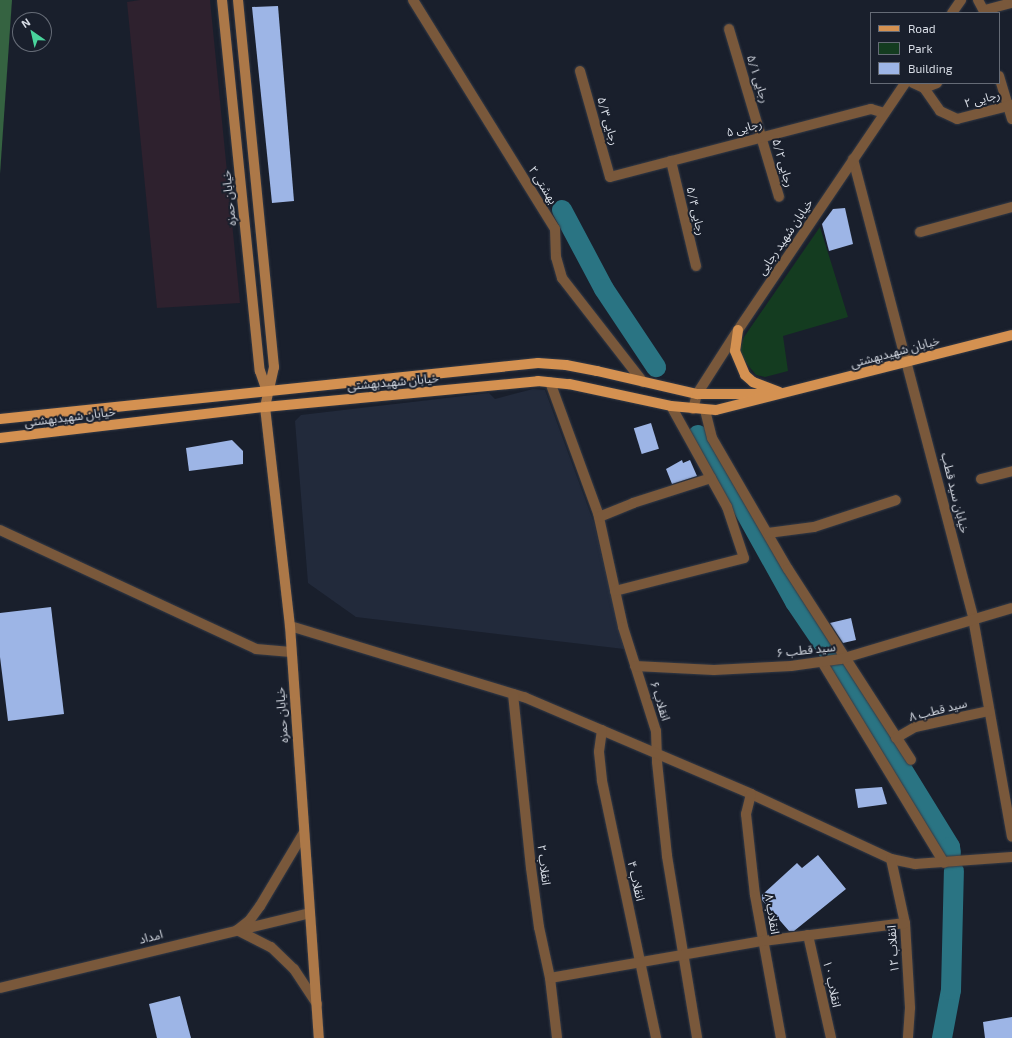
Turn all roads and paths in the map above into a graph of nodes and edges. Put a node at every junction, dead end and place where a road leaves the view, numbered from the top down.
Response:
1 (222, 0) edge
2 (238, 0) edge
3 (413, 0) edge
4 (961, 0) edge
5 (978, 0) edge
6 (1012, 3) edge
7 (985, 11) edge
8 (953, 12) edge
9 (729, 29) dead end
10 (580, 70) dead end
11 (1000, 79) edge
12 (904, 84) edge
13 (915, 84) edge
14 (935, 84) edge
15 (924, 88) junction
16 (1010, 105) edge
17 (884, 113) junction
18 (1012, 119) edge
19 (761, 136) junction
20 (853, 159) junction
21 (671, 161) junction
22 (610, 178) joint
23 (779, 196) dead end
24 (1012, 207) edge
25 (920, 232) dead end
26 (696, 266) dead end
27 (738, 330) junction
28 (1012, 335) edge
29 (907, 362) junction
30 (550, 382) junction
31 (643, 382) junction
32 (267, 392) junction
33 (697, 394) junction
34 (785, 394) junction
35 (671, 406) junction
36 (265, 407) junction
37 (693, 409) junction
38 (705, 410) junction
39 (0, 419) edge
40 (0, 438) edge
41 (1012, 471) edge
42 (711, 478) junction
43 (981, 479) dead end
44 (896, 500) dead end
45 (599, 517) junction
46 (0, 530) edge
47 (768, 534) junction
48 (615, 591) junction
49 (1012, 608) edge
50 (973, 618) junction
51 (290, 626) junction
52 (291, 652) junction
53 (844, 658) junction
54 (822, 662) junction
55 (635, 666) junction
56 (512, 694) junction
57 (989, 711) junction
58 (602, 730) junction
59 (896, 738) junction
60 (656, 753) junction
61 (911, 760) dead end
62 (751, 794) junction
63 (303, 834) junction
64 (1012, 837) edge
65 (1012, 857) edge
66 (890, 859) junction
67 (944, 862) junction
68 (309, 913) junction
69 (905, 923) junction
70 (237, 930) junction
71 (808, 934) junction
72 (763, 941) junction
73 (683, 954) junction
74 (641, 961) junction
75 (550, 978) junction
76 (0, 988) edge
77 (317, 1004) junction
78 (319, 1038) edge
79 (557, 1038) edge
80 (656, 1038) edge
81 (697, 1038) edge
82 (781, 1038) edge
83 (831, 1038) edge
84 (908, 1038) edge

1 - 32 main road, خیابان حمزه
2 - 32 main road, خیابان حمزه
3 - 31 street, بهشتی ۲
4 - 8 street
5 - 7 street
6 - 7 street
9 - 19 street, رجایی ۵/۱
10 - 22 street, رجایی ۵/۳
11 - 16 street
12 - 17 street, خیابان شهید رجایی
13 - 15 street
14 - 15 street
15 - 16 street, رجایی ۲
16 - 18 street
17 - 19 street, رجایی ۵
17 - 20 street, خیابان شهید رجایی
19 - 21 street, رجایی ۵
19 - 23 street, رجایی ۵/۲
20 - 27 street, خیابان شهید رجایی
20 - 29 street, خیابان سید قطب
21 - 22 street, رجایی ۵
21 - 26 street, رجایی ۵/۴
24 - 25 street
27 - 33 street, خیابان شهید رجایی
27 - 34 main road
28 - 29 main road, خیابان شهیدبهشتی
29 - 34 main road, خیابان شهیدبهشتی
29 - 50 street, خیابان سید قطب
30 - 35 main road, خیابان شهیدبهشتی
30 - 36 main road, خیابان شهیدبهشتی
30 - 45 street, انقلاب ۶
31 - 32 main road, خیابان شهیدبهشتی
31 - 33 main road, خیابان شهیدبهشتی
32 - 36 main road, خیابان حمزه
32 - 39 main road, خیابان شهیدبهشتی
33 - 34 main road, خیابان شهیدبهشتی
33 - 37 street, خیابان شهید رجایی
34 - 38 main road, خیابان شهیدبهشتی
35 - 37 main road, خیابان شهیدبهشتی
35 - 42 street
36 - 40 main road, خیابان شهیدبهشتی
36 - 51 main road, خیابان حمزه
37 - 38 main road, خیابان شهیدبهشتی
38 - 47 street
41 - 43 street
42 - 45 street
42 - 48 street
44 - 47 street
45 - 48 street, انقلاب ۶
46 - 52 street
47 - 53 street
48 - 55 street, انقلاب ۶
49 - 50 street, سید قطب ۶
50 - 53 street, سید قطب ۶
50 - 57 street, خیابان سید قطب
51 - 52 main road, خیابان حمزه
51 - 56 street
52 - 63 main road, خیابان حمزه
53 - 54 street, سید قطب ۶
53 - 59 street
54 - 55 street, سید قطب ۶
54 - 67 street
55 - 60 street, انقلاب ۶
56 - 58 street
56 - 75 street, انقلاب ۲
57 - 59 street, سید قطب ۸
57 - 64 street, خیابان سید قطب
58 - 60 street
58 - 74 street, انقلاب ۴
59 - 61 street
60 - 62 street
60 - 73 street, انقلاب ۶
62 - 66 street
62 - 72 street, انقلاب ۸
63 - 68 main road, خیابان حمزه
63 - 70 street
65 - 67 street
66 - 67 street
66 - 69 street, انقلاب ۱۲
68 - 70 street, امداد
68 - 77 main road, خیابان حمزه
69 - 71 street
69 - 84 street, انقلاب ۱۲
70 - 76 street, امداد
70 - 77 street
71 - 72 street
71 - 83 street, انقلاب ۱۰
72 - 73 street
72 - 82 street, انقلاب ۸
73 - 74 street
73 - 81 street, انقلاب ۶
74 - 75 street
74 - 80 street, انقلاب ۴
75 - 79 street, انقلاب ۲
77 - 78 main road, خیابان حمزه

